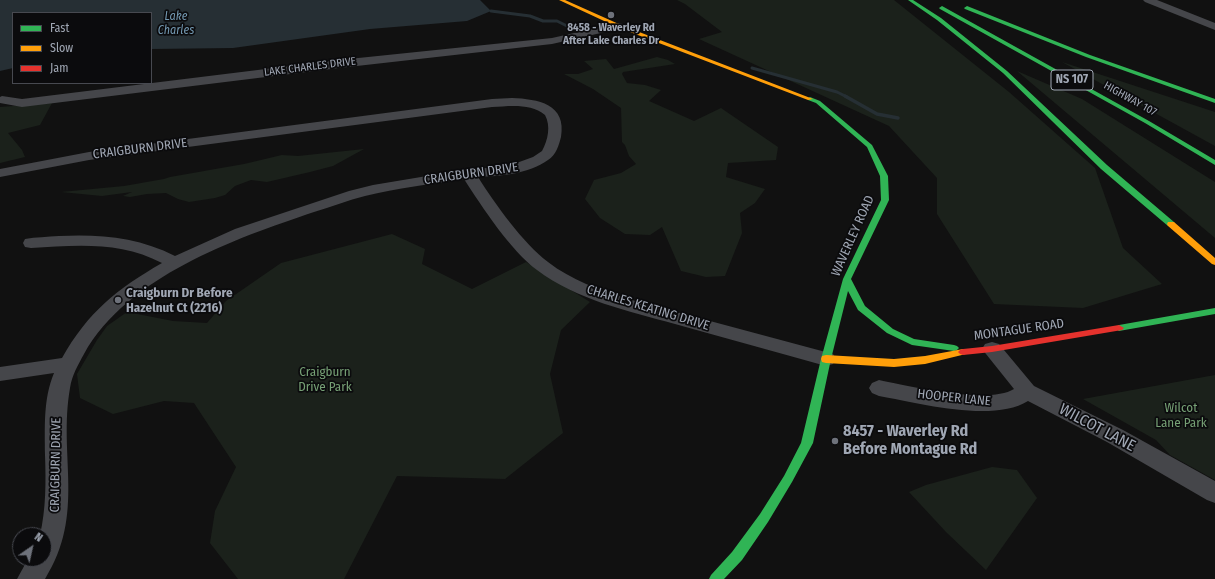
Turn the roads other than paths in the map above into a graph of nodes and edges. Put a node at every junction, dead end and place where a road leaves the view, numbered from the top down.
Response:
1 (561, 0) edge
2 (910, 0) edge
3 (1148, 0) edge
4 (929, 1) edge
5 (956, 3) dead end
6 (619, 26) junction
7 (1215, 27) edge
8 (2, 100) dead end
9 (1215, 101) edge
10 (1215, 163) edge
11 (0, 173) edge
12 (468, 174) junction
13 (32, 243) dead end
14 (1215, 262) edge
15 (175, 263) junction
16 (847, 279) junction
17 (1215, 311) edge
18 (984, 349) junction
19 (826, 359) junction
20 (68, 364) junction
21 (0, 374) edge
22 (879, 388) dead end
23 (1027, 391) junction
24 (1215, 493) edge
25 (52, 538) edge
26 (38, 567) edge
27 (30, 579) edge
28 (716, 579) edge

1 - 6 main road, WAVERLEY ROAD
2 - 14 main road
3 - 7 street
4 - 10 main road, HIGHWAY 107 / NS 107
5 - 9 main road
6 - 8 street, LAKE CHARLES DRIVE
6 - 16 main road, WAVERLEY ROAD
11 - 12 street, CRAIGBURN DRIVE
12 - 15 street, CRAIGBURN DRIVE
12 - 19 street, CHARLES KEATING DRIVE
13 - 15 street
15 - 20 street, CRAIGBURN DRIVE
16 - 18 main road
16 - 19 main road, WAVERLEY ROAD
17 - 18 main road, MONTAGUE ROAD
18 - 19 main road, MONTAGUE ROAD
18 - 23 street, WILCOT LANE
19 - 28 main road, WAVERLEY ROAD
20 - 21 street
20 - 25 street, CRAIGBURN DRIVE
22 - 23 street, HOOPER LANE
23 - 24 street, WILCOT LANE
26 - 27 street, CRAIGBURN DRIVE

